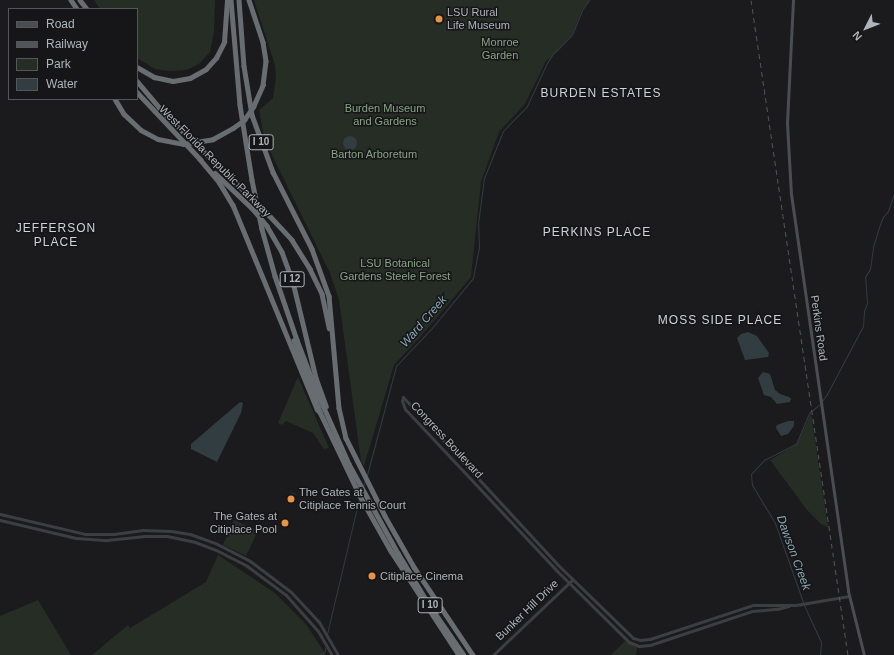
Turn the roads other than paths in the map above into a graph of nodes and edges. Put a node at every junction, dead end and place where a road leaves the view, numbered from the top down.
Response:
1 (227, 0) edge
2 (231, 0) edge
3 (239, 0) edge
4 (249, 0) edge
5 (793, 0) edge
6 (138, 68) edge
7 (138, 82) edge
8 (138, 93) edge
9 (116, 100) edge
10 (199, 158) junction
11 (282, 298) junction
12 (334, 347) junction
13 (412, 409) junction
14 (320, 412) junction
15 (408, 412) junction
16 (333, 428) junction
17 (488, 490) junction
18 (484, 493) junction
19 (0, 514) edge
20 (0, 520) edge
21 (518, 521) junction
22 (514, 525) junction
23 (574, 579) junction
24 (570, 582) junction
25 (849, 596) junction
26 (790, 605) junction
27 (332, 655) edge
28 (338, 655) edge
29 (459, 655) edge
30 (464, 655) edge
31 (474, 655) edge
32 (494, 655) edge
33 (864, 655) edge

1 - 6 highway
2 - 11 highway, I 10, bridge
3 - 12 highway, I 10
4 - 9 highway, bridge
5 - 25 main road, Perkins Road
7 - 12 highway
8 - 10 highway, West Florida Republic Parkway / I 12
10 - 14 highway
10 - 16 highway, West Florida Republic Parkway / I 12
11 - 14 highway
11 - 16 highway, I 10
12 - 31 highway, I 10
13 - 15 street
13 - 15 street, Congress Boulevard
13 - 17 street, Congress Boulevard
14 - 29 highway
15 - 18 street, Congress Boulevard
16 - 30 highway, I 10
17 - 18 street
17 - 21 street, Congress Boulevard
18 - 22 street, Congress Boulevard
19 - 28 street
20 - 27 street
21 - 22 street
21 - 23 street, Congress Boulevard
22 - 24 street, Congress Boulevard
23 - 24 street, Bunker Hill Drive
23 - 26 street, Congress Boulevard
24 - 26 street, Congress Boulevard
24 - 32 street, Bunker Hill Drive
25 - 26 street, Congress Boulevard
25 - 33 main road, Perkins Road

